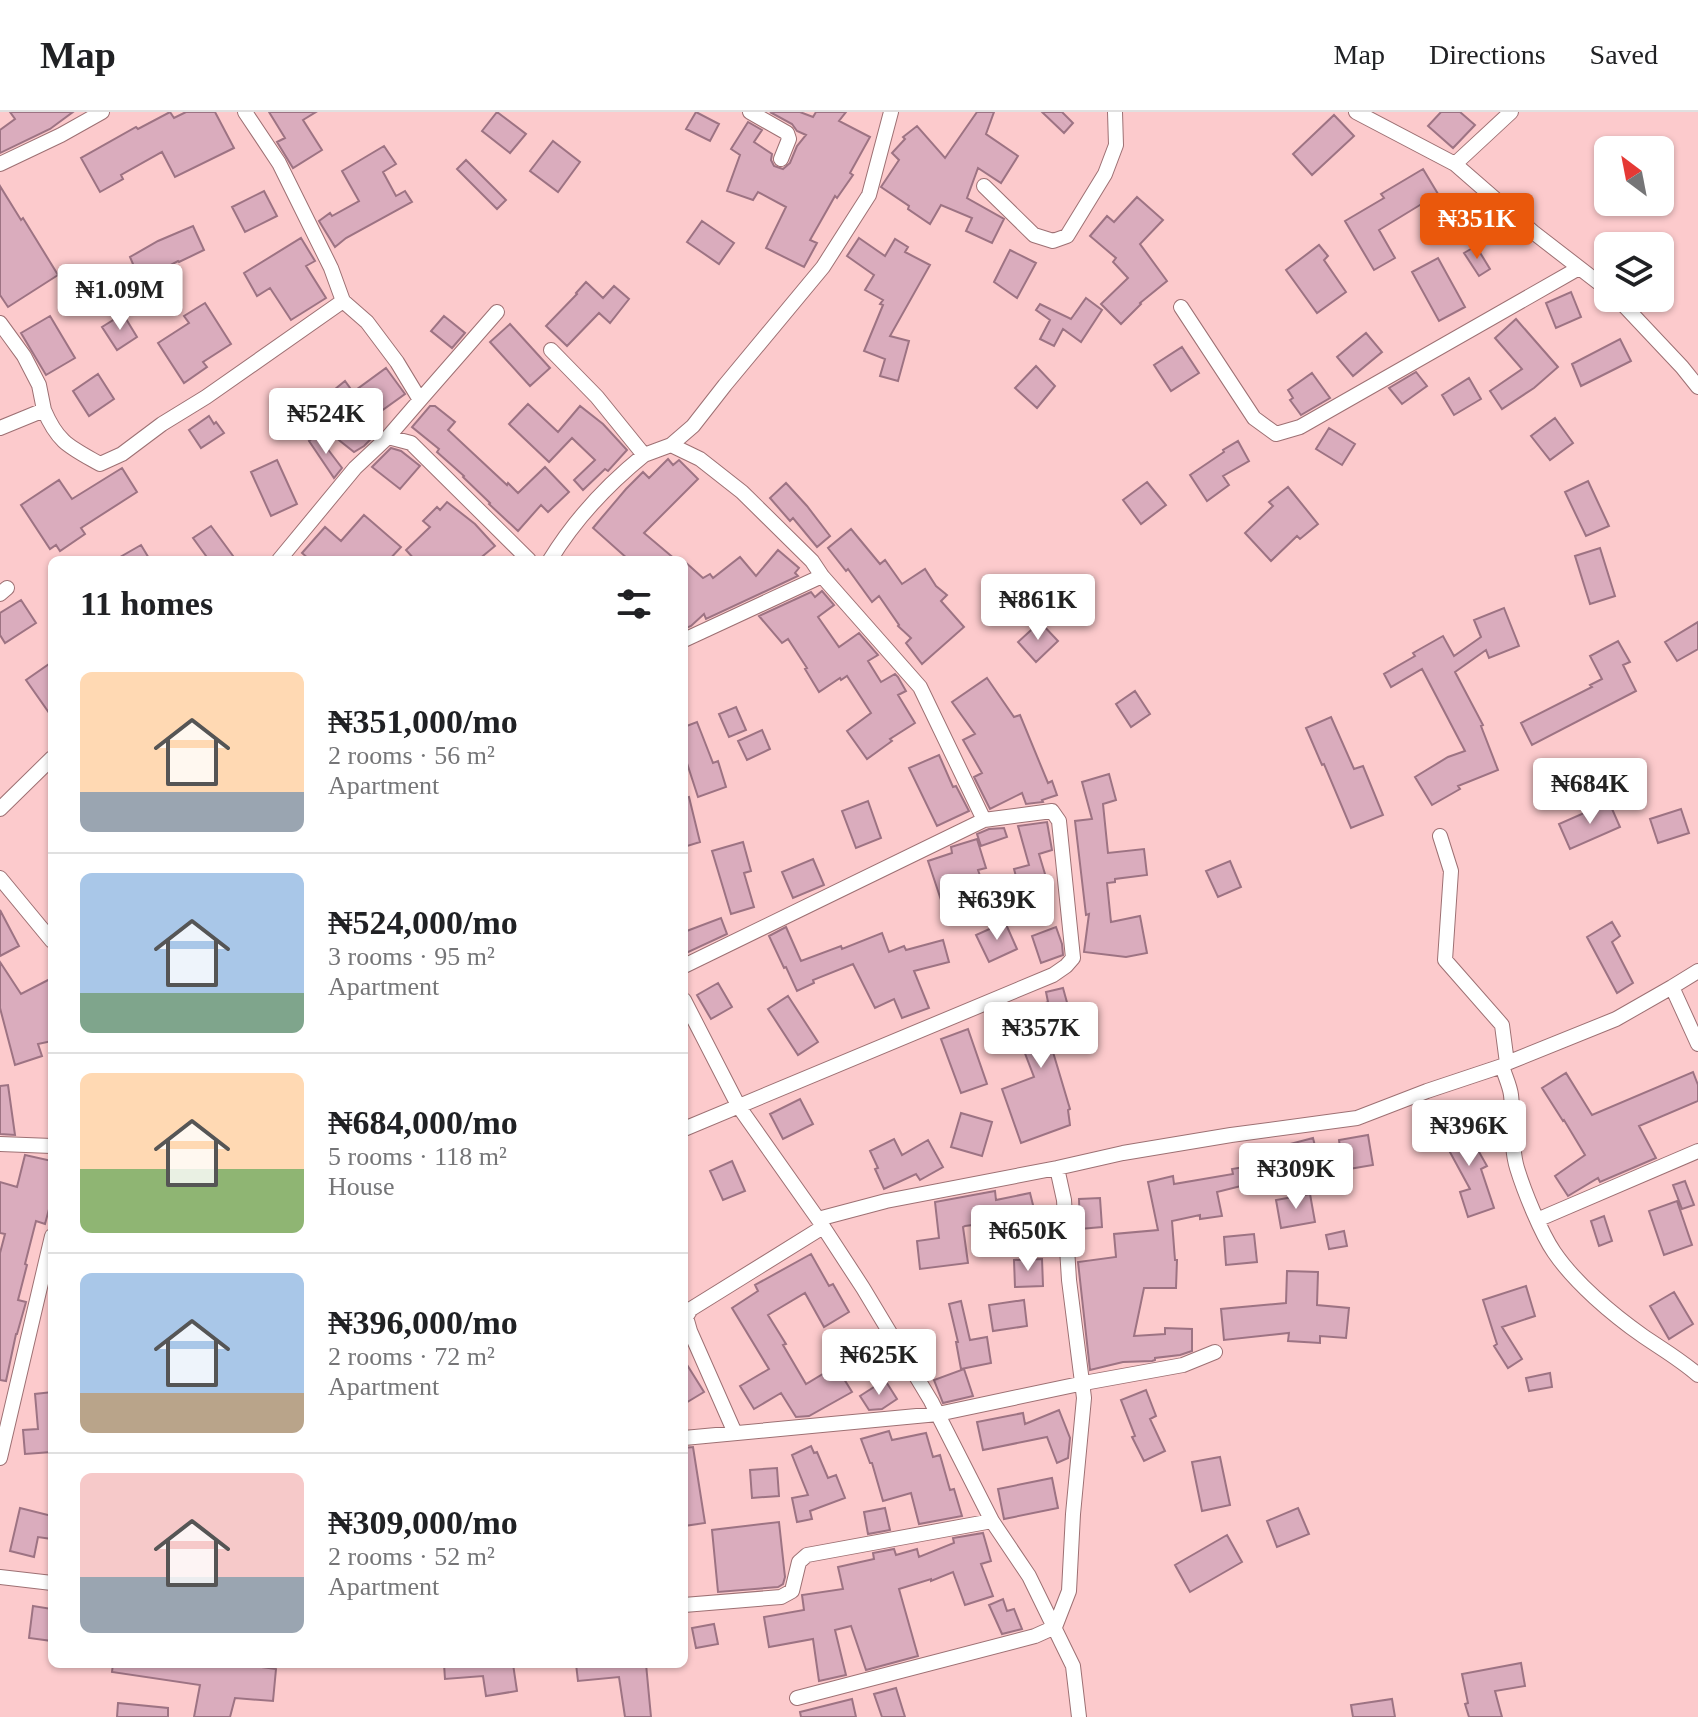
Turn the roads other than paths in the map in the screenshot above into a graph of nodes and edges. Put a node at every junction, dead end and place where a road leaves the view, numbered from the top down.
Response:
1 (102, 112) edge
2 (245, 112) edge
3 (750, 112) edge
4 (891, 112) edge
5 (1115, 112) edge
6 (1356, 112) edge
7 (1511, 112) edge
8 (781, 159) dead end
9 (0, 164) edge
10 (1455, 164) junction
11 (984, 186) dead end
12 (1579, 268) junction
13 (1594, 279) edge
14 (343, 301) junction
15 (1181, 307) dead end
16 (497, 312) dead end
17 (1630, 312) edge
18 (0, 323) edge
19 (551, 350) dead end
20 (1698, 387) edge
21 (420, 400) junction
22 (44, 410) junction
23 (0, 428) edge
24 (388, 437) junction
25 (671, 445) junction
26 (644, 455) junction
27 (282, 556) edge
28 (525, 556) edge
29 (552, 556) edge
30 (822, 576) junction
31 (688, 638) edge
32 (48, 762) edge
33 (0, 809) edge
34 (984, 820) junction
35 (1440, 836) dead end
36 (0, 878) edge
37 (48, 936) edge
38 (688, 964) edge
39 (1698, 971) edge
40 (1672, 987) junction
41 (688, 1008) edge
42 (1698, 1044) edge
43 (1504, 1064) junction
44 (739, 1107) junction
45 (688, 1127) edge
46 (0, 1144) edge
47 (48, 1146) edge
48 (1698, 1151) edge
49 (1057, 1168) junction
50 (1537, 1220) junction
51 (820, 1223) junction
52 (48, 1255) edge
53 (688, 1314) edge
54 (688, 1324) edge
55 (1215, 1352) dead end
56 (1698, 1375) edge
57 (1084, 1383) junction
58 (938, 1414) junction
59 (735, 1433) junction
60 (688, 1438) edge
61 (0, 1458) edge
62 (992, 1521) junction
63 (0, 1577) edge
64 (48, 1583) edge
65 (688, 1605) edge
66 (1055, 1627) junction
67 (797, 1698) dead end
68 (1079, 1717) edge

1 - 9 street
2 - 14 street
3 - 8 street
4 - 25 street
5 - 11 street
6 - 10 street
7 - 10 street
10 - 12 street
12 - 13 street
12 - 15 street
14 - 21 street
14 - 22 street
16 - 21 street
17 - 20 street
18 - 22 street
19 - 26 street
21 - 24 street
22 - 23 street
24 - 27 street
24 - 28 street
25 - 26 street
25 - 30 street
26 - 29 street
30 - 31 street
30 - 34 street
32 - 33 street
34 - 38 street
34 - 44 street
35 - 43 street
36 - 37 street
39 - 40 street
40 - 42 street
40 - 43 street
41 - 44 street
43 - 49 street
43 - 50 street
44 - 45 street
44 - 51 street
46 - 47 street
48 - 50 street
49 - 51 street
49 - 57 street
50 - 56 street
51 - 53 street
51 - 58 street
52 - 61 street
54 - 59 street
55 - 57 street
57 - 58 street
57 - 66 street
58 - 59 street
58 - 62 street
59 - 60 street
62 - 65 street
62 - 66 street
63 - 64 street
66 - 67 street
66 - 68 street

